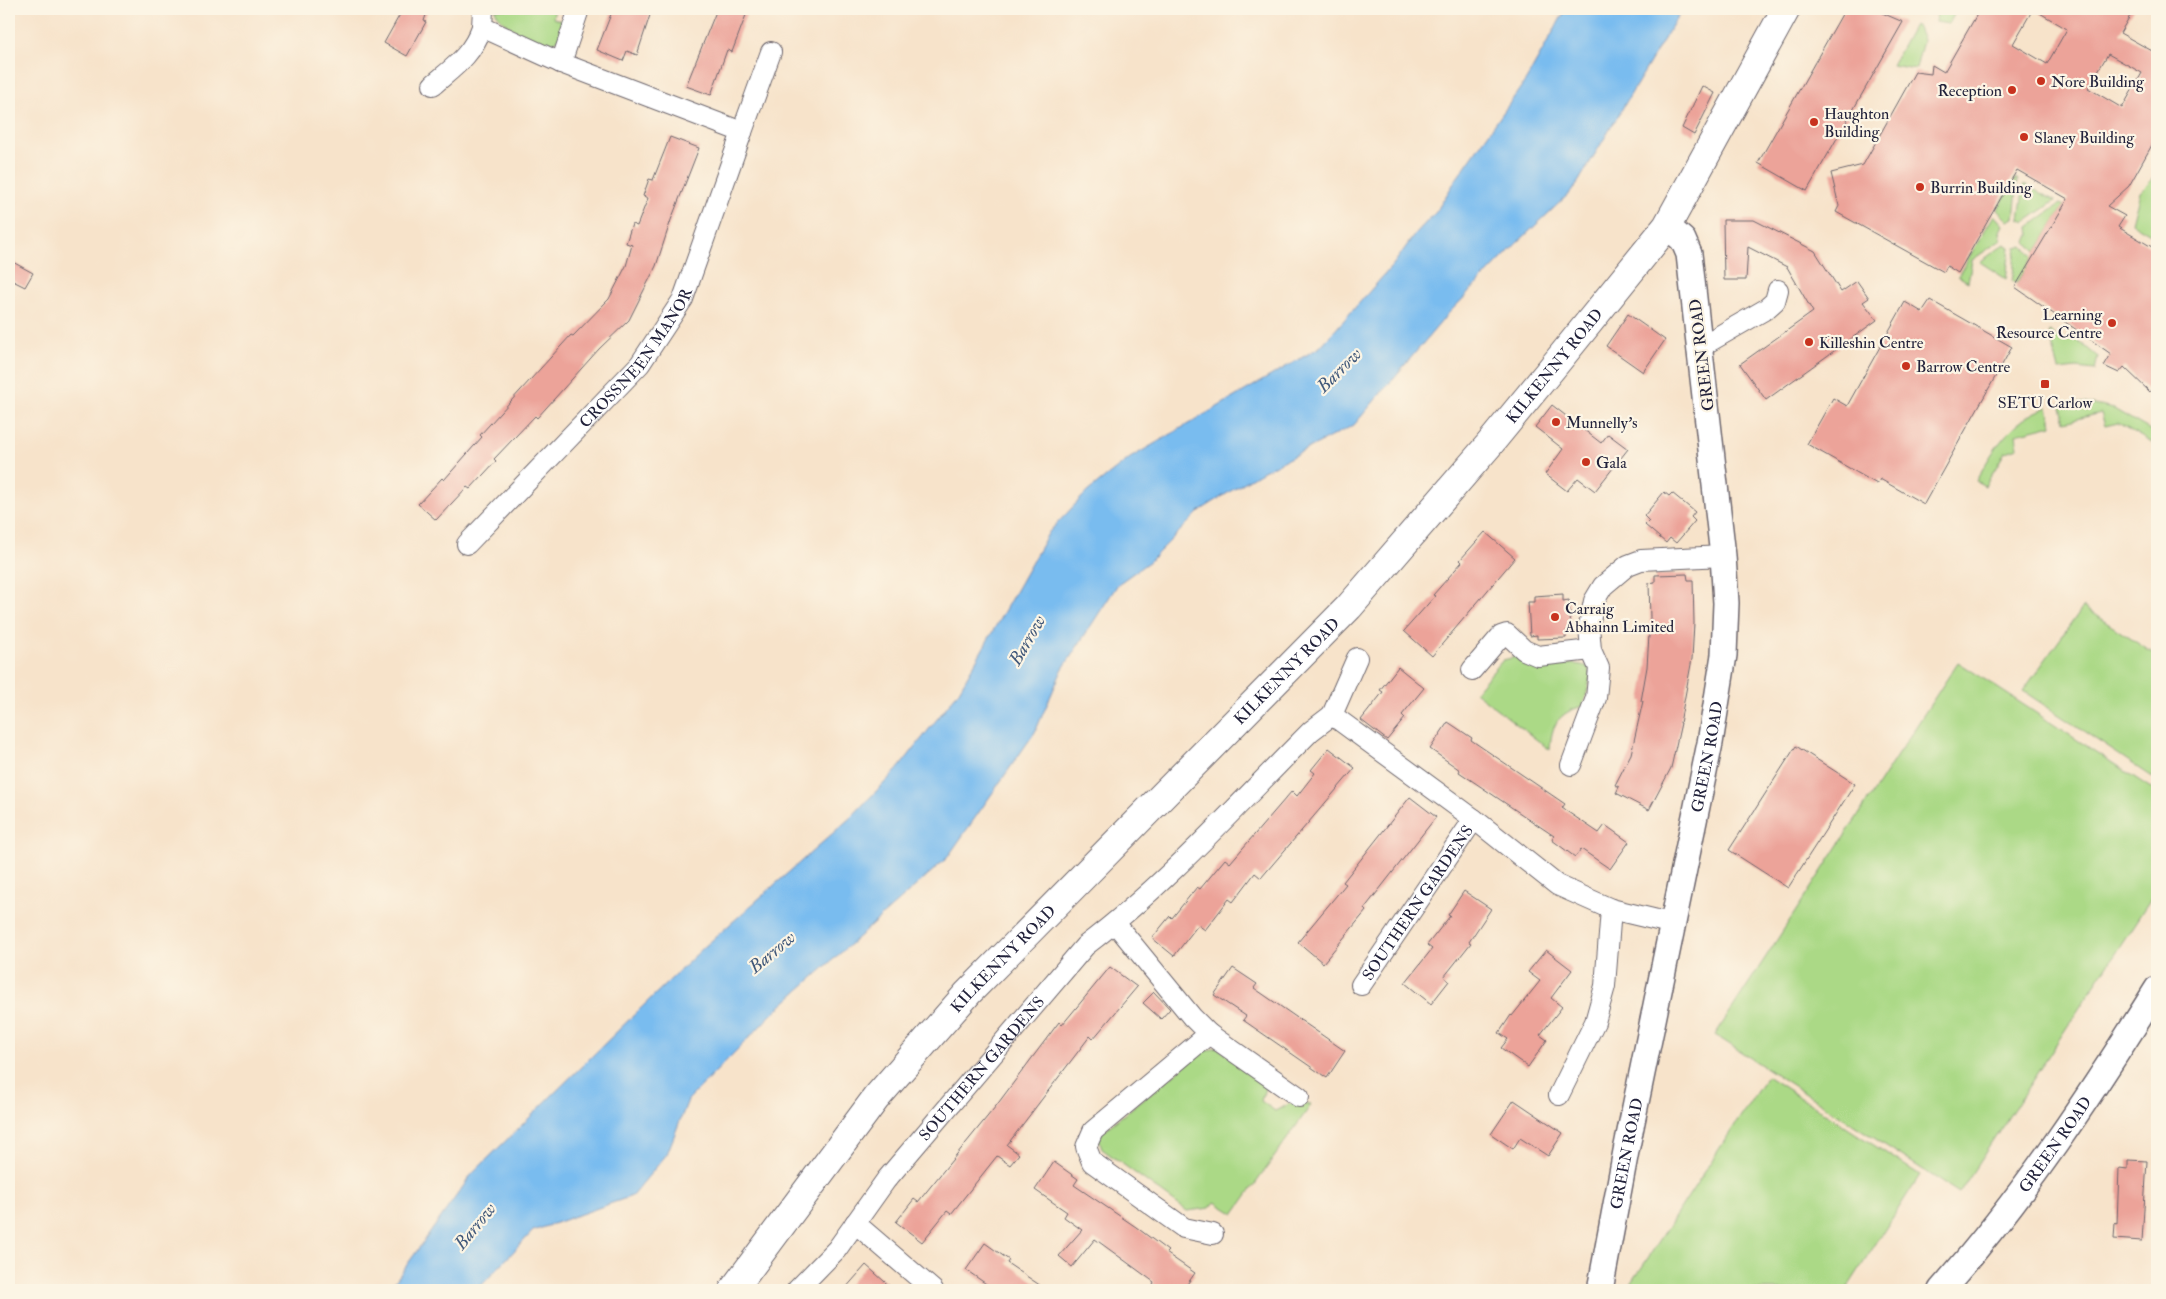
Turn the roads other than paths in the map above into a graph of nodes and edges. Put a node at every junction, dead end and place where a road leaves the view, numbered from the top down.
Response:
1 (579, 9) edge
2 (1786, 9) edge
3 (482, 18) edge
4 (771, 52) dead end
5 (561, 63) junction
6 (433, 85) dead end
7 (742, 132) junction
8 (1667, 226) junction
9 (1778, 290) dead end
10 (1700, 347) junction
11 (467, 544) dead end
12 (1723, 556) junction
13 (1591, 650) junction
14 (1357, 658) dead end
15 (1472, 670) dead end
16 (1332, 715) junction
17 (1571, 765) dead end
18 (1474, 819) junction
19 (1611, 909) junction
20 (1115, 923) junction
21 (1674, 924) junction
22 (1361, 986) dead end
23 (2157, 989) edge
24 (1209, 1034) junction
25 (1559, 1095) dead end
26 (1298, 1097) dead end
27 (855, 1223) junction
28 (1213, 1234) dead end
29 (734, 1290) edge
30 (796, 1290) edge
31 (933, 1290) edge
32 (1600, 1290) edge
33 (1940, 1290) edge

1 - 5 street
2 - 8 main road, KILKENNY ROAD
3 - 5 street
3 - 6 street
4 - 7 street, CROSSNEEN MANOR
5 - 7 street
7 - 11 street, CROSSNEEN MANOR
8 - 10 street, GREEN ROAD
8 - 29 main road, KILKENNY ROAD
9 - 10 street
10 - 12 street, GREEN ROAD
12 - 13 street
12 - 21 street, GREEN ROAD
13 - 15 street
13 - 17 street
14 - 16 street, SOUTHERN GARDENS
16 - 18 street, SOUTHERN GARDENS
16 - 20 street, SOUTHERN GARDENS
18 - 19 street, SOUTHERN GARDENS
18 - 22 street, SOUTHERN GARDENS
19 - 21 street, SOUTHERN GARDENS
19 - 25 street
20 - 24 street
20 - 27 street, SOUTHERN GARDENS
21 - 32 street, GREEN ROAD
23 - 33 street, GREEN ROAD
24 - 26 street
24 - 28 street
27 - 30 street, SOUTHERN GARDENS
27 - 31 street

